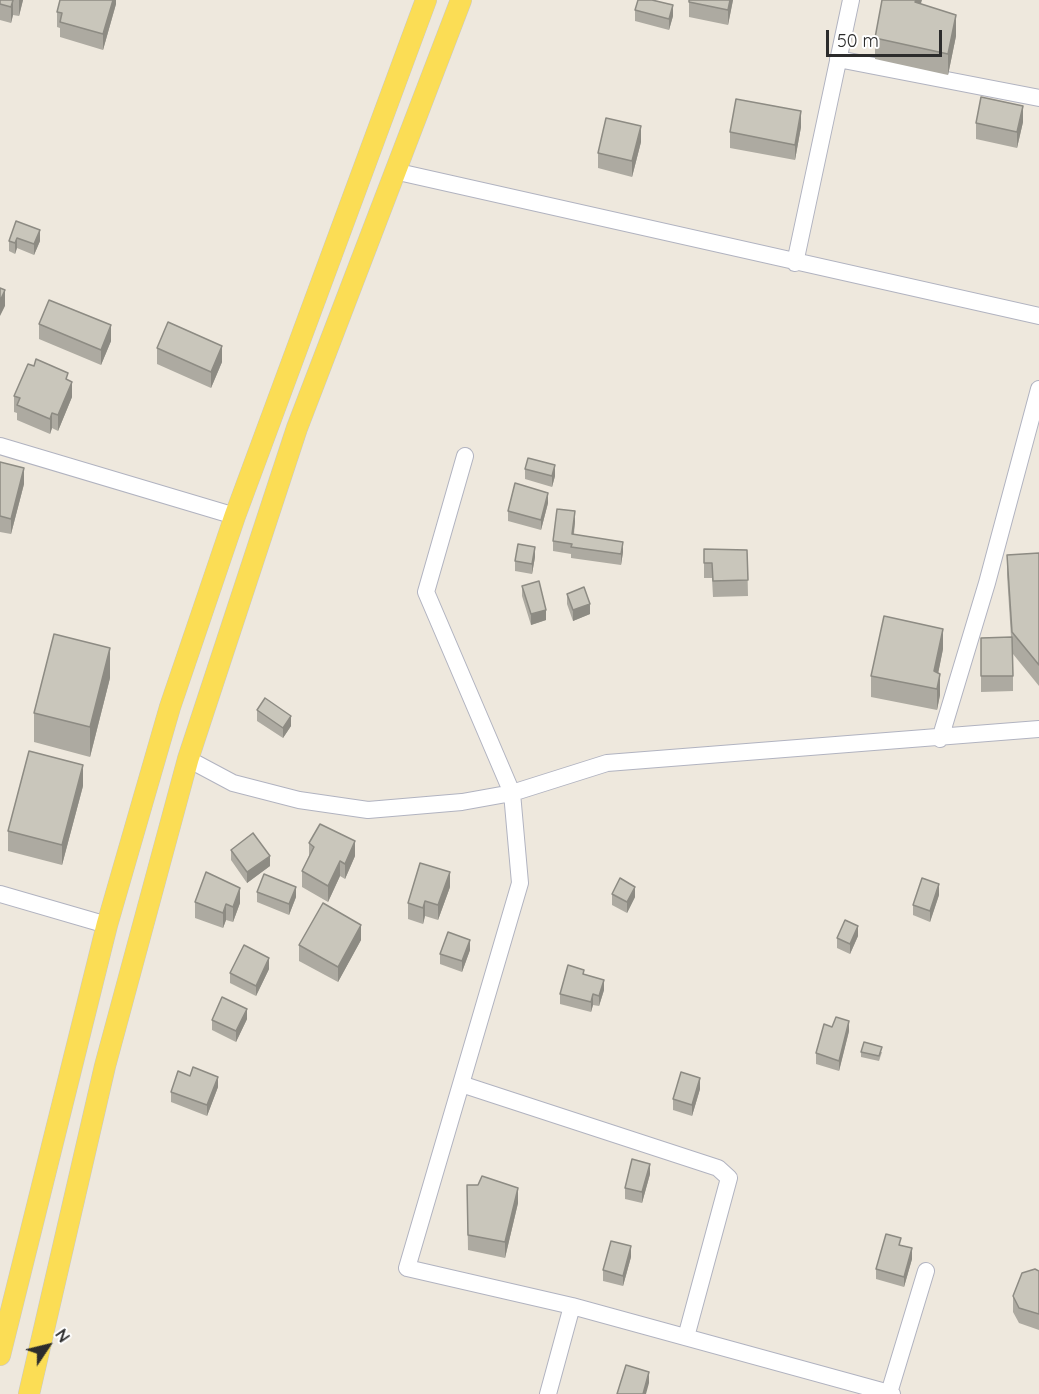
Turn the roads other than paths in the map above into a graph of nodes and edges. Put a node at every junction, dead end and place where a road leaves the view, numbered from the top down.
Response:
1 (426, 0) edge
2 (461, 0) edge
3 (851, 0) edge
4 (838, 59) junction
5 (1039, 98) edge
6 (394, 171) junction
7 (795, 263) junction
8 (1039, 316) edge
9 (1039, 389) edge
10 (0, 446) edge
11 (465, 456) dead end
12 (235, 516) junction
13 (1039, 729) edge
14 (940, 739) junction
15 (188, 759) junction
16 (512, 793) junction
17 (0, 894) edge
18 (107, 925) junction
19 (461, 1084) junction
20 (926, 1271) dead end
21 (572, 1306) junction
22 (686, 1337) junction
23 (0, 1355) edge
24 (890, 1393) edge
25 (29, 1394) edge
26 (548, 1394) edge

1 - 12 main road
2 - 6 main road
3 - 4 street
4 - 5 street
4 - 7 street
6 - 7 street
6 - 15 main road
7 - 8 street
9 - 14 street
10 - 12 street
11 - 16 street
12 - 18 main road
13 - 14 street
14 - 16 street
15 - 16 street
15 - 25 main road
16 - 19 street
17 - 18 street
18 - 23 main road
19 - 21 street
19 - 22 street
20 - 24 street
21 - 22 street
21 - 26 street
22 - 24 street

